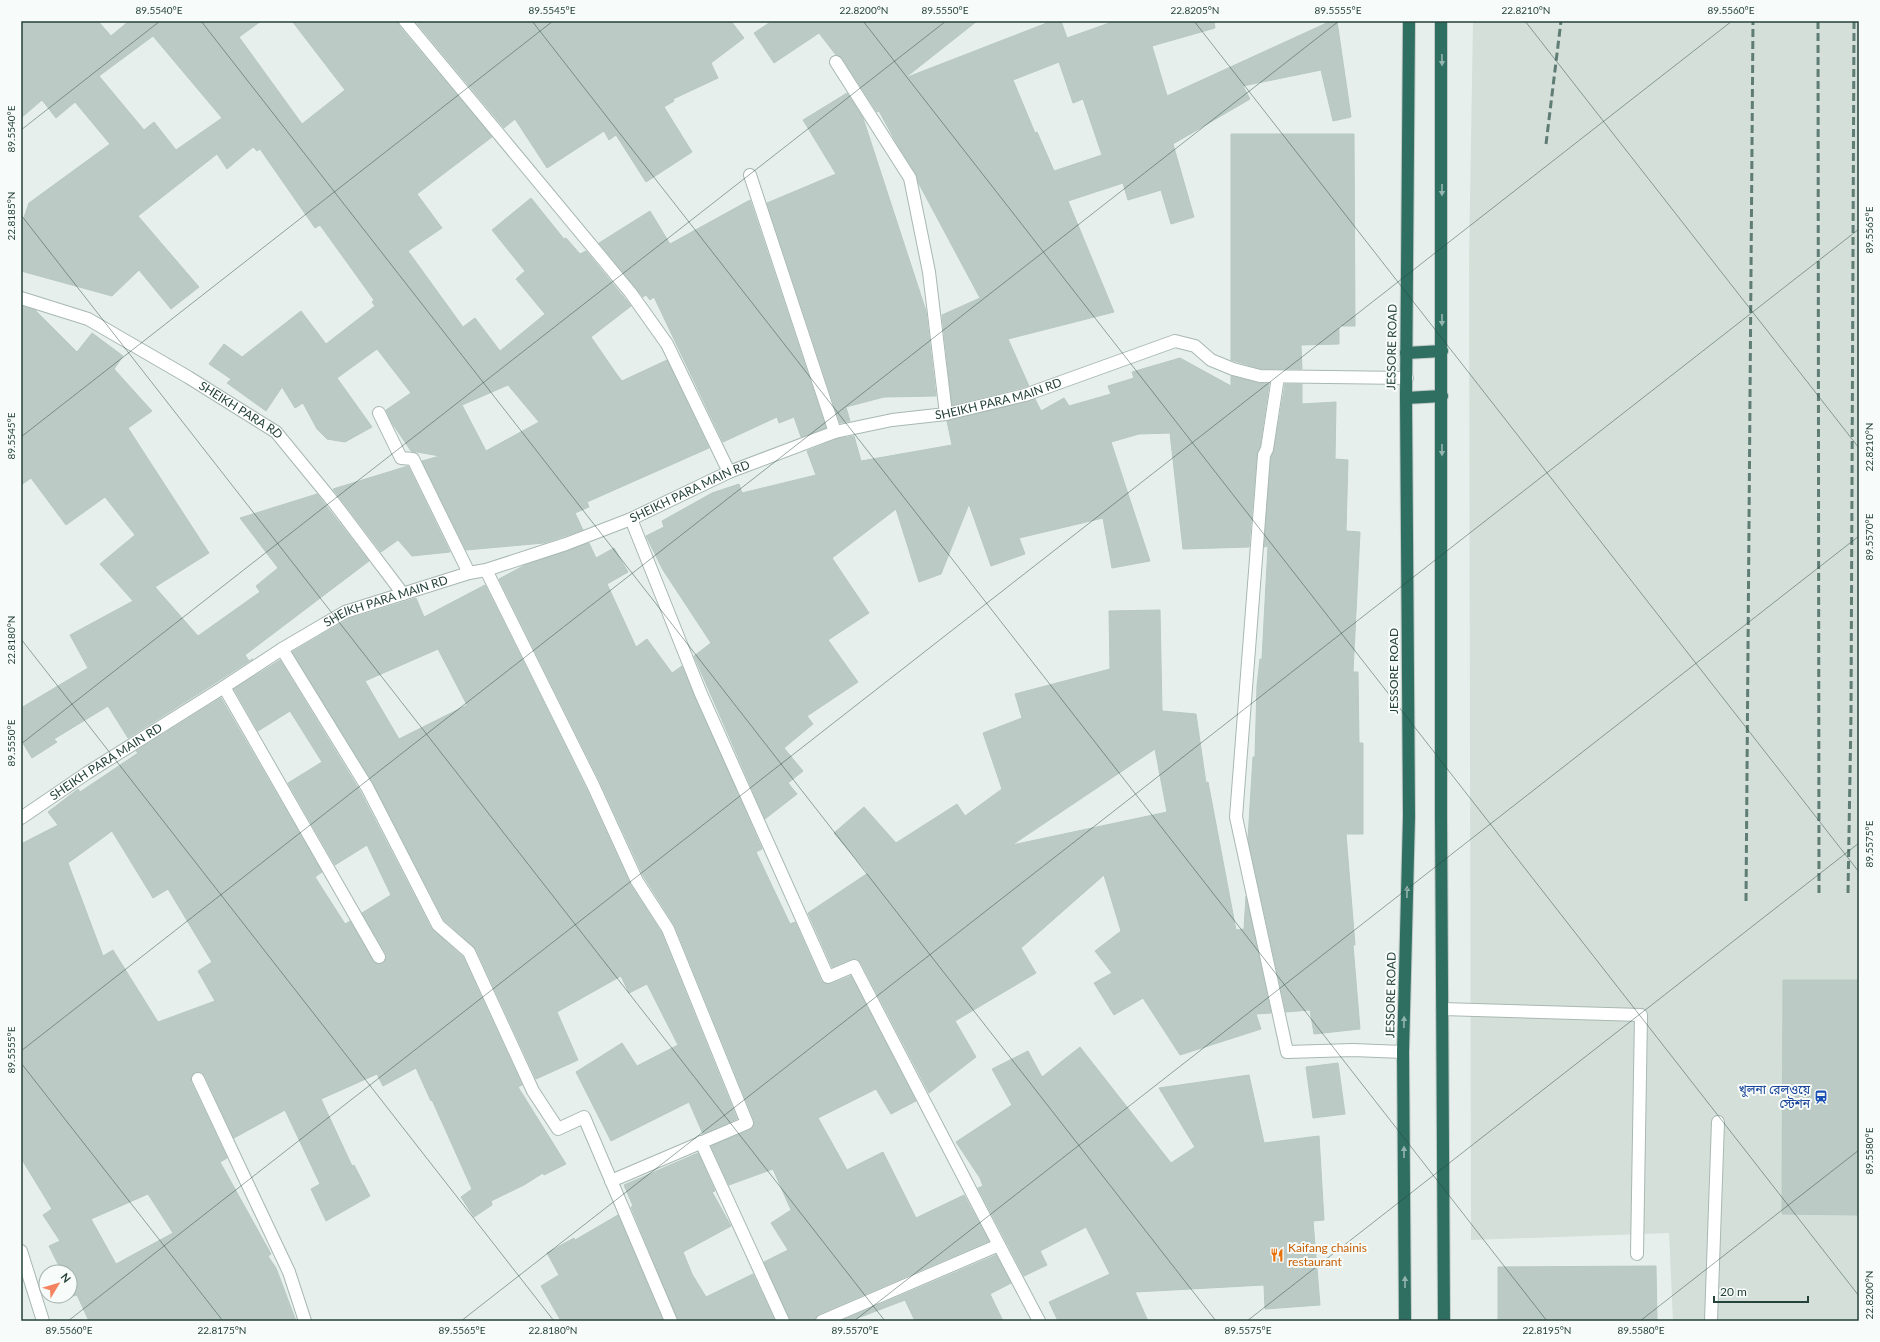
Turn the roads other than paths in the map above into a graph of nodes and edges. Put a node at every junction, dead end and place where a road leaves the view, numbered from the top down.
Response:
1 (406, 21) edge
2 (1409, 21) edge
3 (1441, 21) edge
4 (836, 62) dead end
5 (750, 175) dead end
6 (21, 298) edge
7 (1442, 351) junction
8 (1406, 353) junction
9 (1278, 377) junction
10 (1407, 378) junction
11 (1442, 396) junction
12 (1406, 398) junction
13 (379, 413) dead end
14 (946, 414) junction
15 (835, 432) junction
16 (729, 472) junction
17 (631, 520) junction
18 (486, 570) junction
19 (468, 573) junction
20 (403, 594) junction
21 (282, 649) junction
22 (224, 687) junction
23 (21, 818) edge
24 (379, 957) dead end
25 (1442, 1009) junction
26 (1403, 1052) junction
27 (198, 1079) dead end
28 (1718, 1122) dead end
29 (701, 1142) junction
30 (611, 1181) junction
31 (999, 1245) junction
32 (21, 1251) edge
33 (1637, 1254) dead end
34 (43, 1321) edge
35 (304, 1321) edge
36 (672, 1321) edge
37 (784, 1321) edge
38 (822, 1321) edge
39 (1039, 1321) edge
40 (1406, 1321) edge
41 (1444, 1321) edge
42 (1711, 1321) edge

1 - 16 street
2 - 8 highway, JESSORE ROAD
3 -> 7 highway
4 - 14 street
5 - 15 street
6 - 20 street, SHEIKH PARA RD
7 - 8 highway
7 - 11 highway
8 - 10 highway, JESSORE ROAD
9 - 10 street, SHEIKH PARA MAIN RD
9 - 14 street, SHEIKH PARA MAIN RD
9 - 26 street
10 - 12 highway, JESSORE ROAD
11 - 12 highway
11 -> 25 highway
26 -> 12 highway, JESSORE ROAD
13 - 19 street
14 - 15 street, SHEIKH PARA MAIN RD
15 - 16 street, SHEIKH PARA MAIN RD
16 - 17 street, SHEIKH PARA MAIN RD
17 - 18 street, SHEIKH PARA MAIN RD
17 - 31 street
18 - 19 street, SHEIKH PARA MAIN RD
18 - 29 street
19 - 20 street, SHEIKH PARA MAIN RD
20 - 21 street, SHEIKH PARA MAIN RD
21 - 22 street, SHEIKH PARA MAIN RD
21 - 30 street
22 - 23 street, SHEIKH PARA MAIN RD
22 - 24 street
25 - 33 street
25 - 41 highway
40 -> 26 highway, JESSORE ROAD
27 - 35 street
28 - 42 street
29 - 30 street
29 - 37 street
30 - 36 street
31 - 38 street
31 - 39 street
32 - 34 street

